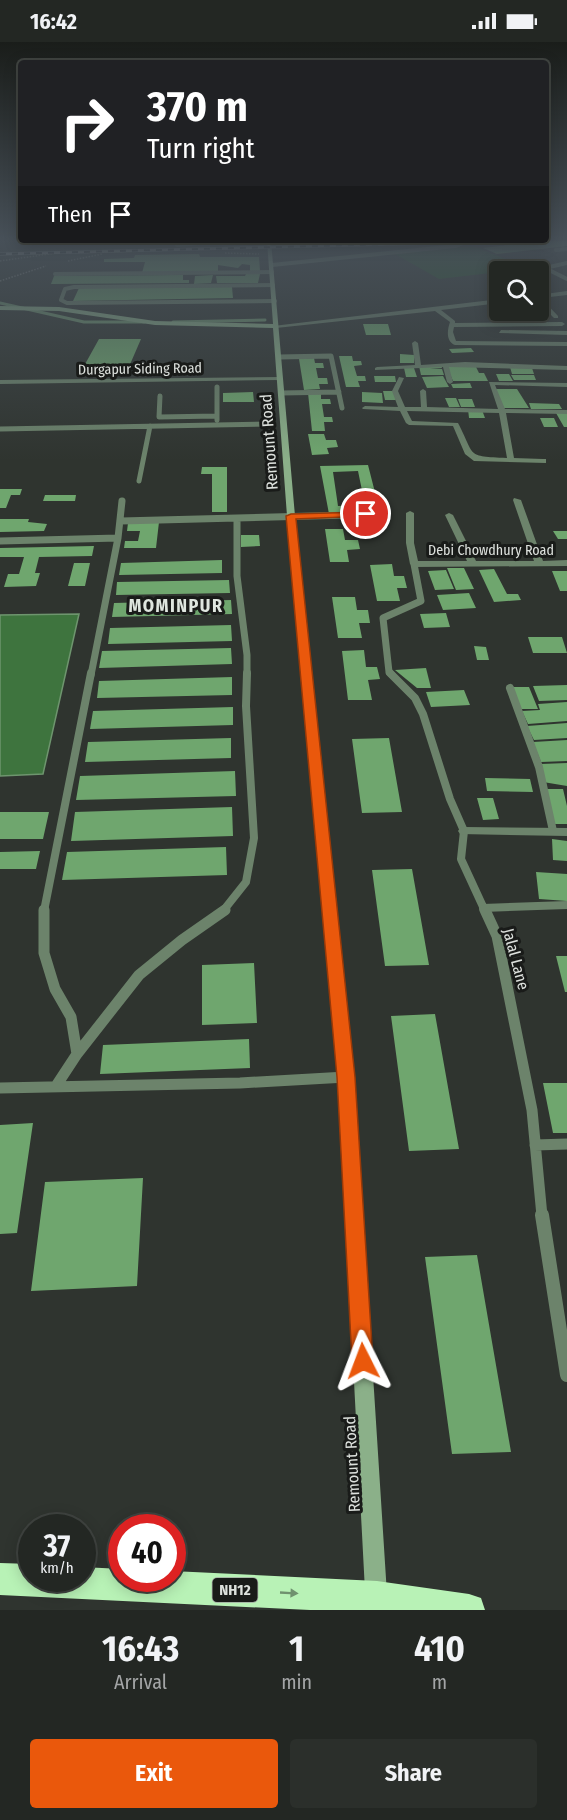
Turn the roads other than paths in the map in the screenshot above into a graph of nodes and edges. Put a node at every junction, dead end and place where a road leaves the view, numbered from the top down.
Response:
1 (95, 314) edge
2 (275, 314) edge
3 (387, 314) edge
4 (445, 314) edge
5 (553, 314) edge
6 (452, 325) junction
7 (276, 326) junction
8 (566, 329) edge
9 (501, 333) dead end
10 (415, 343) dead end
11 (567, 344) edge
12 (279, 357) junction
13 (418, 365) junction
14 (445, 365) junction
15 (567, 368) edge
16 (377, 369) dead end
17 (280, 378) junction
18 (401, 378) dead end
19 (0, 382) edge
20 (450, 382) dead end
21 (567, 385) edge
22 (217, 387) dead end
23 (423, 391) dead end
24 (339, 392) junction
25 (281, 393) junction
26 (160, 396) dead end
27 (342, 408) dead end
28 (365, 408) dead end
29 (402, 409) junction
30 (424, 409) junction
31 (502, 410) junction
32 (567, 412) edge
33 (217, 416) junction
34 (272, 424) dead end
35 (217, 425) junction
36 (150, 426) junction
37 (0, 429) edge
38 (512, 459) junction
39 (543, 461) dead end
40 (139, 481) dead end
41 (517, 500) dead end
42 (122, 501) dead end
43 (410, 513) dead end
44 (387, 514) dead end
45 (449, 515) dead end
46 (291, 516) junction
47 (237, 518) junction
48 (121, 521) junction
49 (118, 538) junction
50 (0, 541) edge
51 (567, 563) edge
52 (414, 564) junction
53 (473, 564) junction
54 (540, 564) junction
55 (510, 688) dead end
56 (464, 831) junction
57 (553, 831) junction
58 (567, 832) edge
59 (567, 905) edge
60 (483, 908) junction
61 (77, 1054) junction
62 (346, 1077) junction
63 (56, 1086) junction
64 (0, 1088) edge
65 (567, 1144) edge
66 (535, 1145) junction
67 (567, 1375) edge
68 (0, 1579) edge
69 (377, 1603) edge
70 (469, 1610) edge

1 - 7 street
2 - 7 street, Remount Road
3 - 7 street
4 - 6 street
5 - 8 street
6 - 8 street
6 - 11 street
7 - 12 street, Remount Road
8 - 9 street
10 - 13 street
12 - 17 street, Remount Road
12 - 24 lane
13 - 14 street
13 - 16 street
14 - 15 street
14 - 20 street
17 - 19 street, Durgapur Siding Road
17 - 25 street, Remount Road
18 - 29 street
21 - 31 street
22 - 33 lane
23 - 30 street
24 - 25 lane
24 - 27 lane
25 - 46 street, Remount Road
26 - 33 lane
28 - 29 street
29 - 30 street
29 - 38 street
30 - 31 street
31 - 32 street
31 - 38 street
33 - 35 lane
34 - 35 lane
35 - 36 lane
36 - 37 lane
36 - 40 lane
38 - 39 street
41 - 54 street
42 - 48 lane
43 - 52 street
44 - 46 lane
45 - 53 street
46 - 47 lane
46 - 62 street, Remount Road
47 - 48 lane
47 - 61 lane
48 - 49 lane
49 - 50 lane
49 - 61 lane
51 - 54 street, Debi Chowdhury Road
52 - 53 street, Debi Chowdhury Road
52 - 56 lane, Jalal Lane
53 - 54 street, Debi Chowdhury Road
55 - 57 lane
56 - 57 street
56 - 60 lane, Jalal Lane
57 - 58 street
59 - 60 lane
60 - 66 lane, Jalal Lane
61 - 63 lane
62 - 63 lane
62 - 69 street, Remount Road
63 - 64 lane
65 - 66 lane
66 - 67 lane, Jalal Lane
68 -> 69 highway, NH12
69 - 70 highway, NH12

